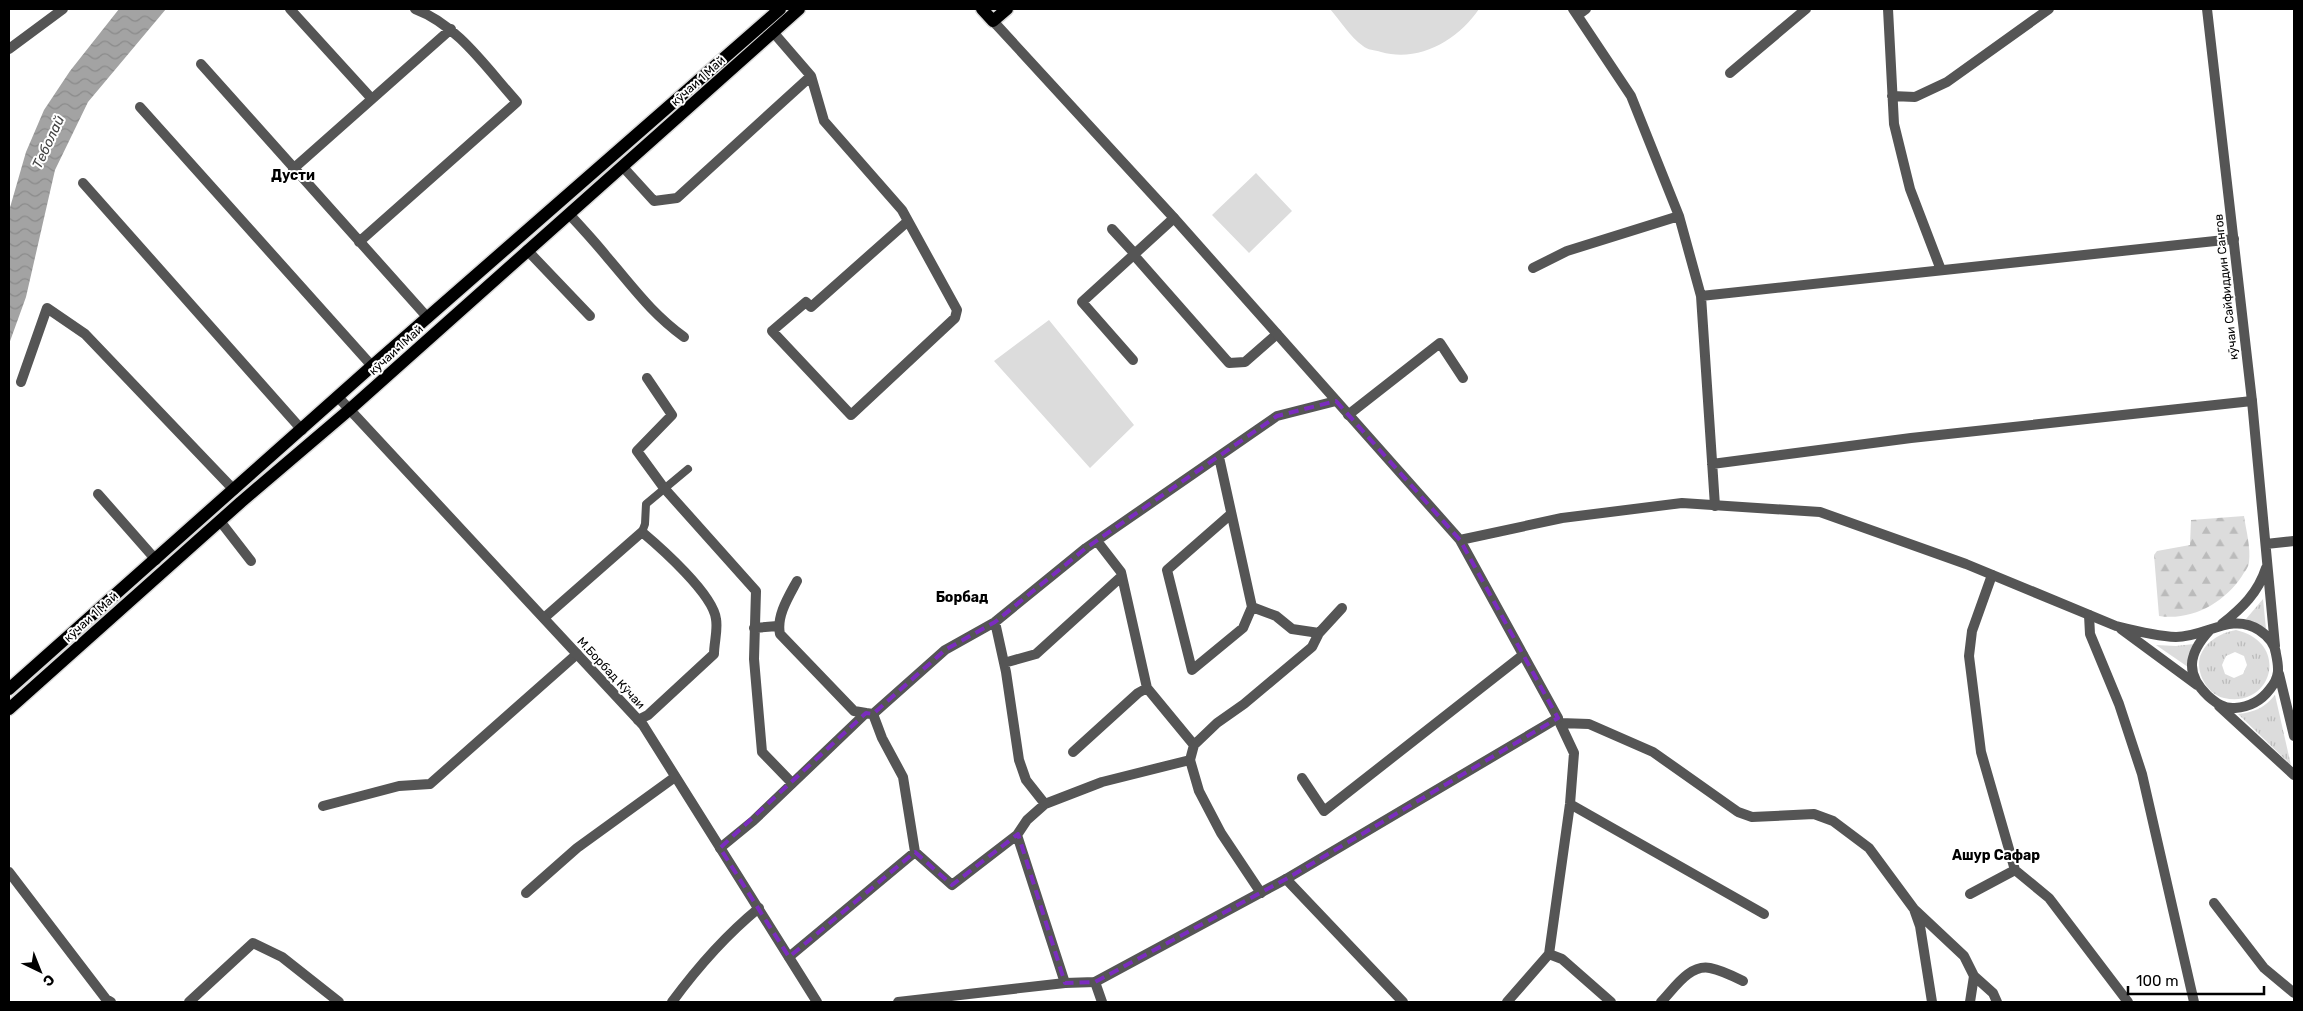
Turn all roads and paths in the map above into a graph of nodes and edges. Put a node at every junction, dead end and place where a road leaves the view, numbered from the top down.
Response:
1 (64, 9) edge
2 (290, 9) edge
3 (415, 9) edge
4 (780, 9) edge
5 (799, 9) edge
6 (982, 9) edge
7 (1007, 9) edge
8 (1806, 9) edge
9 (1888, 9) edge
10 (2049, 9) edge
11 (2207, 9) edge
12 (1579, 11) edge
13 (432, 12) edge
14 (993, 21) junction
15 (451, 29) junction
16 (773, 32) junction
17 (9, 49) edge
18 (201, 64) dead end
19 (1730, 73) dead end
20 (811, 76) junction
21 (1892, 96) junction
22 (372, 99) junction
23 (140, 107) dead end
24 (623, 167) junction
25 (293, 169) junction
26 (83, 184) dead end
27 (569, 214) junction
28 (1679, 216) junction
29 (1174, 218) junction
30 (908, 221) junction
31 (1112, 229) dead end
32 (2234, 239) junction
33 (359, 242) junction
34 (527, 250) junction
35 (1133, 254) junction
36 (1533, 268) dead end
37 (1941, 270) junction
38 (1701, 296) junction
39 (590, 316) dead end
40 (428, 318) junction
41 (1277, 334) junction
42 (684, 337) dead end
43 (1133, 360) dead end
44 (372, 366) junction
45 (647, 378) dead end
46 (1463, 378) dead end
47 (21, 382) dead end
48 (338, 397) junction
49 (1336, 401) junction
50 (2252, 401) junction
51 (349, 410) junction
52 (1348, 415) junction
53 (302, 430) junction
54 (1219, 456) junction
55 (1712, 464) junction
56 (688, 469) dead end
57 (664, 488) junction
58 (234, 490) junction
59 (98, 494) dead end
60 (1715, 506) junction
61 (1231, 514) junction
62 (220, 521) junction
63 (642, 532) junction
64 (1097, 540) junction
65 (1460, 540) junction
66 (2294, 541) edge
67 (2266, 544) junction
68 (156, 560) junction
69 (251, 561) dead end
70 (2268, 562) junction
71 (1992, 575) junction
72 (1122, 576) junction
73 (797, 581) dead end
74 (1252, 607) junction
75 (1342, 608) dead end
76 (2089, 615) junction
77 (544, 618) junction
78 (995, 622) junction
79 (2222, 624) junction
80 (778, 626) junction
81 (2116, 626) junction
82 (754, 628) junction
83 (2209, 631) junction
84 (1319, 633) junction
85 (2275, 646) junction
86 (577, 654) junction
87 (1523, 655) junction
88 (1004, 663) junction
89 (2280, 674) junction
90 (2196, 685) junction
91 (1147, 688) junction
92 (9, 689) edge
93 (2218, 705) junction
94 (9, 709) edge
95 (870, 713) junction
96 (638, 720) junction
97 (1559, 720) junction
98 (2294, 736) edge
99 (1194, 744) junction
100 (1074, 752) dead end
101 (1190, 760) junction
102 (2294, 775) edge
103 (675, 777) junction
104 (1302, 778) dead end
105 (792, 784) junction
106 (1045, 804) junction
107 (1570, 804) junction
108 (323, 806) dead end
109 (1017, 835) junction
110 (720, 848) junction
111 (915, 852) junction
112 (2015, 870) junction
113 (9, 872) edge
114 (1286, 879) junction
115 (526, 893) dead end
116 (1261, 893) junction
117 (1970, 894) dead end
118 (2214, 902) dead end
119 (759, 908) junction
120 (1914, 909) junction
121 (1764, 914) dead end
122 (1549, 954) junction
123 (789, 957) junction
124 (1974, 976) junction
125 (1743, 980) dead end
126 (1094, 982) junction
127 (1065, 983) junction
128 (2294, 993) edge
129 (107, 1001) edge
130 (189, 1002) edge
131 (339, 1002) edge
132 (672, 1002) edge
133 (817, 1002) edge
134 (898, 1002) edge
135 (1102, 1002) edge
136 (1403, 1002) edge
137 (1506, 1002) edge
138 (1611, 1002) edge
139 (1661, 1002) edge
140 (1932, 1002) edge
141 (1970, 1002) edge
142 (1997, 1002) edge
143 (2128, 1002) edge
144 (2194, 1002) edge

1 - 17 street
2 - 22 street
3 - 13 street
4 - 40 main road, кӯчаи 1 Май
5 - 16 main road, кӯчаи 1 Май
6 - 14 main road
7 - 14 main road
8 - 19 street
9 - 21 street
10 - 21 street
11 - 32 street, кӯчаи Сайфиддин Сангов
12 - 28 street
13 - 15 street
14 - 29 street
15 - 22 street
15 - 33 street
16 - 20 street
16 - 24 main road, кӯчаи 1 Май
18 - 25 street
20 - 24 street
20 - 30 street
21 - 37 street
22 - 25 street
23 - 44 street
24 - 27 main road, кӯчаи 1 Май
25 - 33 street
26 - 53 street
27 - 34 main road, кӯчаи 1 Май
27 - 42 street
28 - 36 street
28 - 38 street
29 - 35 street
29 - 41 street
30 - 30 street
31 - 35 street
32 - 37 street
32 - 50 street, кӯчаи Сайфиддин Сангов
33 - 40 street
34 - 39 street
34 - 51 main road, кӯчаи 1 Май
35 - 41 street
35 - 43 street
37 - 38 street
38 - 55 street
40 - 44 main road, кӯчаи 1 Май
41 - 49 street
44 - 48 main road, кӯчаи 1 Май
45 - 57 street
46 - 52 street
47 - 58 street
48 - 51 street, М.Борбад Кӯчаи
48 - 53 main road, кӯчаи 1 Май
49 - 52 street
49 - 54 street
50 - 55 street
50 - 67 street, кӯчаи Сайфиддин Сангов
51 - 62 main road, кӯчаи 1 Май
51 - 77 street, М.Борбад Кӯчаи
52 - 65 street
53 - 58 main road, кӯчаи 1 Май
54 - 61 street
54 - 64 street
55 - 60 street
56 - 57 street
57 - 63 street
57 - 82 street
58 - 68 main road, кӯчаи 1 Май
59 - 68 street
60 - 65 street
60 - 71 street
61 - 74 street
61 - 74 street
62 - 69 street
62 - 94 main road, кӯчаи 1 Май
63 - 77 street
63 - 96 street
64 - 72 street
64 - 78 street
65 - 87 street
66 - 67 street
67 - 70 street, кӯчаи Сайфиддин Сангов
68 - 92 main road, кӯчаи 1 Май
70 - 79 street
70 - 85 street, кӯчаи Сайфиддин Сангов
71 - 76 street
71 - 112 street
72 - 88 street
72 - 91 street
73 - 80 street
74 - 84 street
75 - 84 street
76 - 81 street
76 - 144 street
77 - 86 street, М.Борбад Кӯчаи
78 - 88 street
78 - 95 street
79 - 83 street
79 - 85 street
80 - 82 street
80 - 95 street
81 - 83 street
81 - 90 street
82 - 105 street
83 - 90 street
84 - 99 street
85 - 89 street
86 - 96 street, М.Борбад Кӯчаи
86 - 108 street
87 - 97 street
87 - 104 street
88 - 106 street
89 - 93 street
89 - 98 street
90 - 93 street
91 - 99 street
91 - 100 street
93 - 102 street
95 - 105 street
95 - 111 street
96 - 103 street, М.Борбад Кӯчаи
97 - 107 street
97 - 114 street
97 - 120 street
99 - 101 street
101 - 106 street
101 - 116 street
103 - 110 street, М.Борбад Кӯчаи
103 - 115 street
105 - 110 street
106 - 109 street
107 - 121 street
107 - 122 street
109 - 111 street
109 - 127 street
110 - 119 street, М.Борбад Кӯчаи
111 - 123 street
112 - 117 street
112 - 143 street
113 - 129 street
114 - 116 street
114 - 136 street
116 - 126 street
118 - 128 street
119 - 123 street, М.Борбад Кӯчаи
119 - 132 street
120 - 124 street
120 - 140 street
122 - 137 street
122 - 138 street
123 - 133 street, М.Борбад Кӯчаи
124 - 141 street
124 - 142 street
125 - 139 street
126 - 127 street
126 - 135 street
127 - 134 street
130 - 131 street

